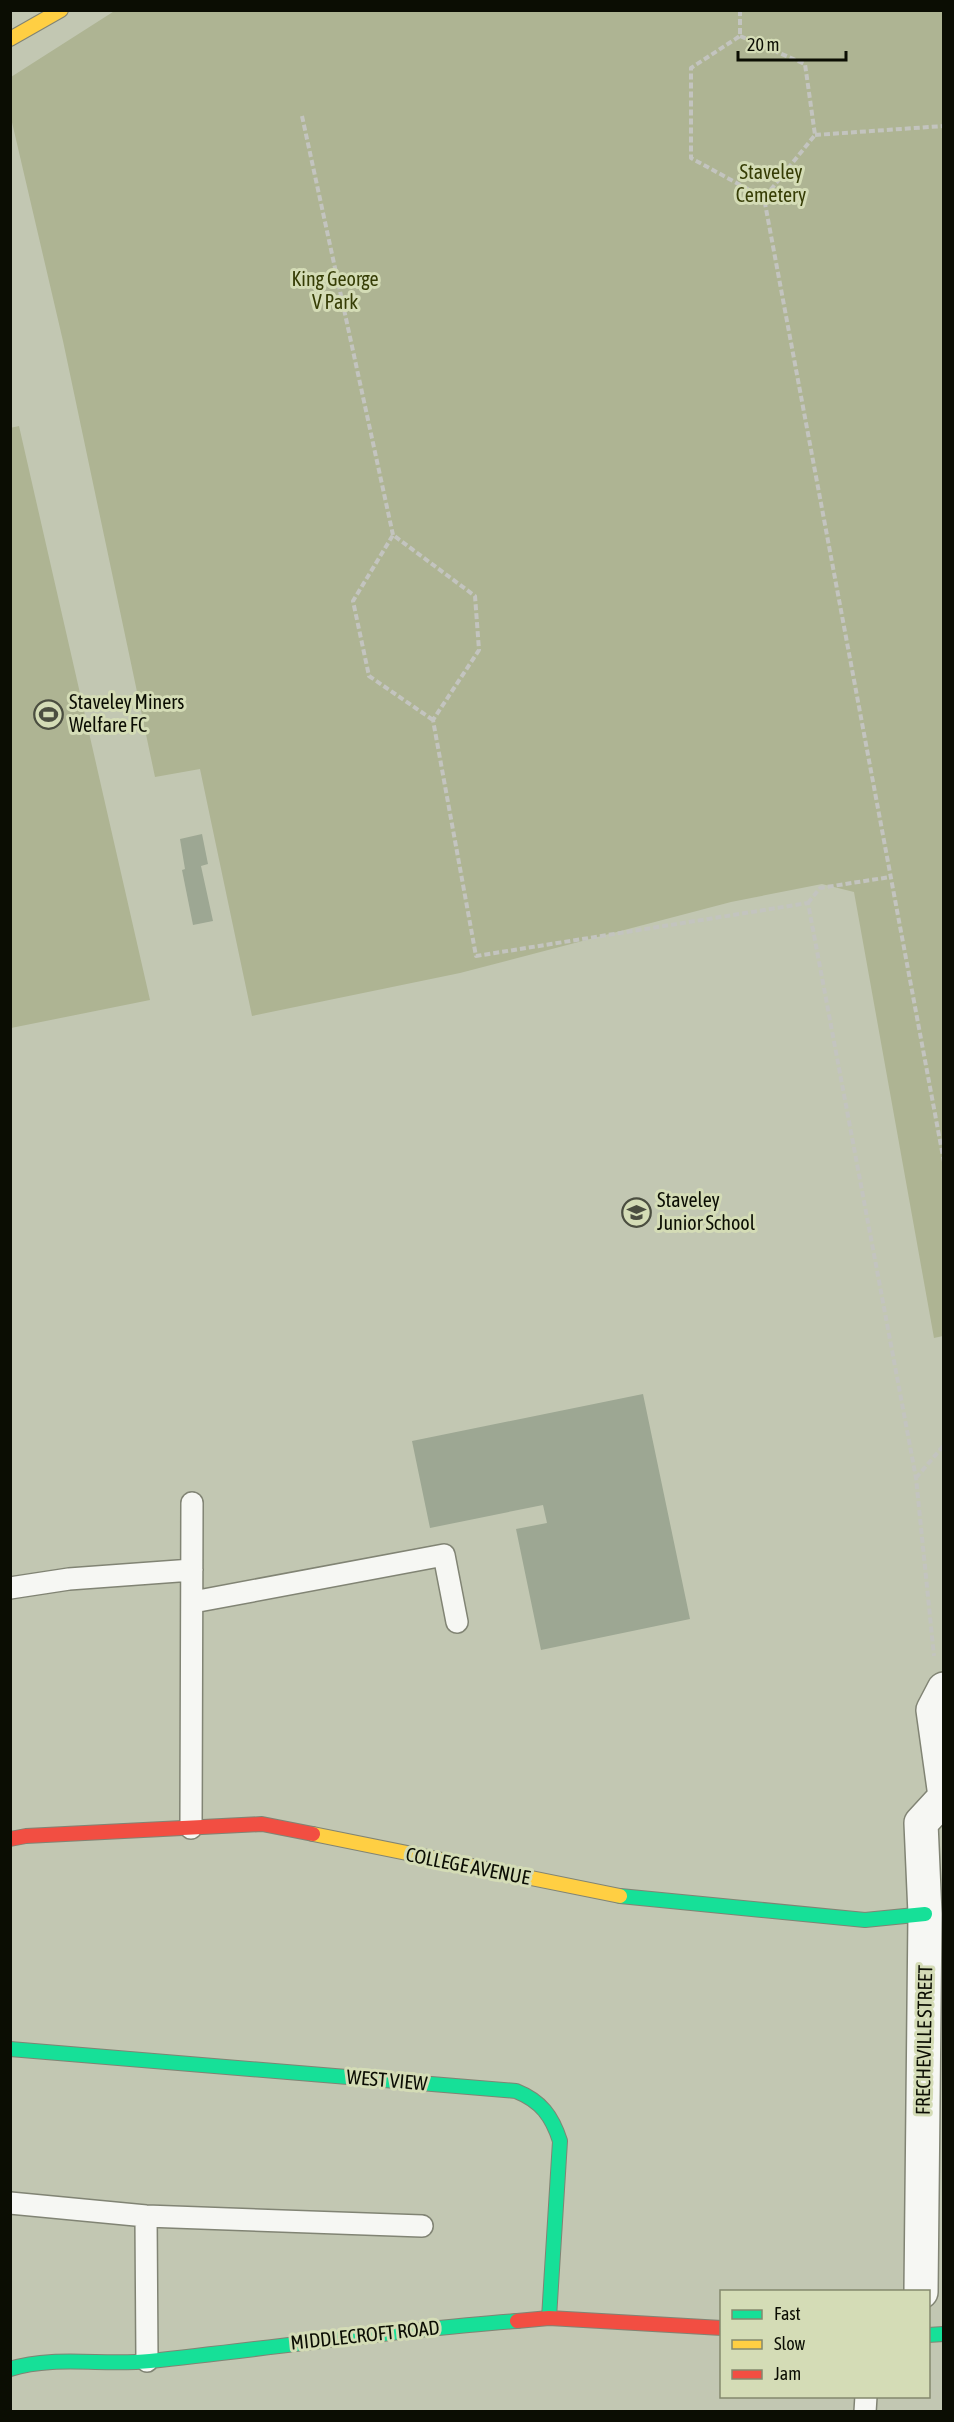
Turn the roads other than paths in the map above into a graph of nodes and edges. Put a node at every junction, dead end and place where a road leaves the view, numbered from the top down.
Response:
1 (61, 10) edge
2 (10, 39) edge
3 (192, 1503) dead end
4 (192, 1570) junction
5 (10, 1588) edge
6 (193, 1602) junction
7 (457, 1622) dead end
8 (938, 1699) edge
9 (944, 1789) edge
10 (944, 1798) edge
11 (191, 1828) junction
12 (10, 1839) edge
13 (925, 1914) junction
14 (10, 2049) edge
15 (10, 2203) edge
16 (146, 2216) junction
17 (422, 2226) dead end
18 (921, 2290) edge
19 (549, 2318) junction
20 (720, 2328) edge
21 (147, 2361) junction
22 (10, 2369) edge

1 - 2 street
3 - 4 lane
4 - 5 lane
4 - 6 lane
6 - 7 lane
6 - 11 lane
8 - 9 street
10 - 13 street, FRECHEVILLE STREET
11 - 12 street, COLLEGE AVENUE
11 - 13 street, COLLEGE AVENUE
13 - 18 street, FRECHEVILLE STREET
14 - 19 street, WEST VIEW
15 - 16 lane
16 - 17 lane
16 - 21 lane
19 - 20 street, MIDDLECROFT ROAD
19 - 21 street, MIDDLECROFT ROAD
21 - 22 street, MIDDLECROFT ROAD

